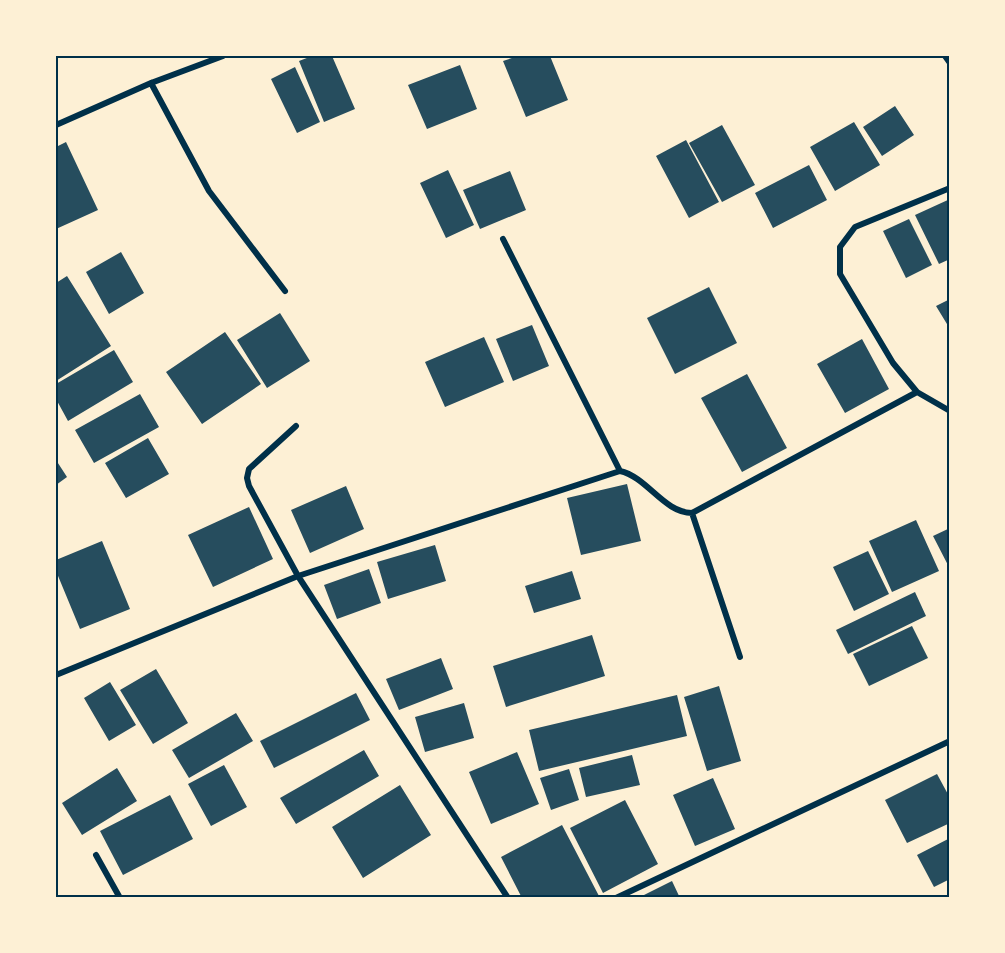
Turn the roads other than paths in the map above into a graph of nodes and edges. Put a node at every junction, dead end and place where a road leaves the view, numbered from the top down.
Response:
1 (223, 56) edge
2 (945, 56) edge
3 (950, 63) edge
4 (151, 83) junction
5 (56, 125) edge
6 (950, 188) edge
7 (503, 239) dead end
8 (285, 291) dead end
9 (917, 392) junction
10 (950, 411) edge
11 (296, 426) dead end
12 (621, 471) junction
13 (692, 513) junction
14 (298, 576) junction
15 (740, 657) dead end
16 (56, 673) edge
17 (950, 741) edge
18 (96, 855) dead end
19 (120, 897) edge
20 (508, 897) edge
21 (616, 897) edge

1 - 4 street
2 - 3 street
4 - 5 street
4 - 8 street
6 - 9 street
7 - 12 street
9 - 10 street
9 - 13 street
11 - 14 street
12 - 13 street
12 - 14 street
13 - 15 street
14 - 16 street
14 - 20 street
17 - 21 street
18 - 19 street

